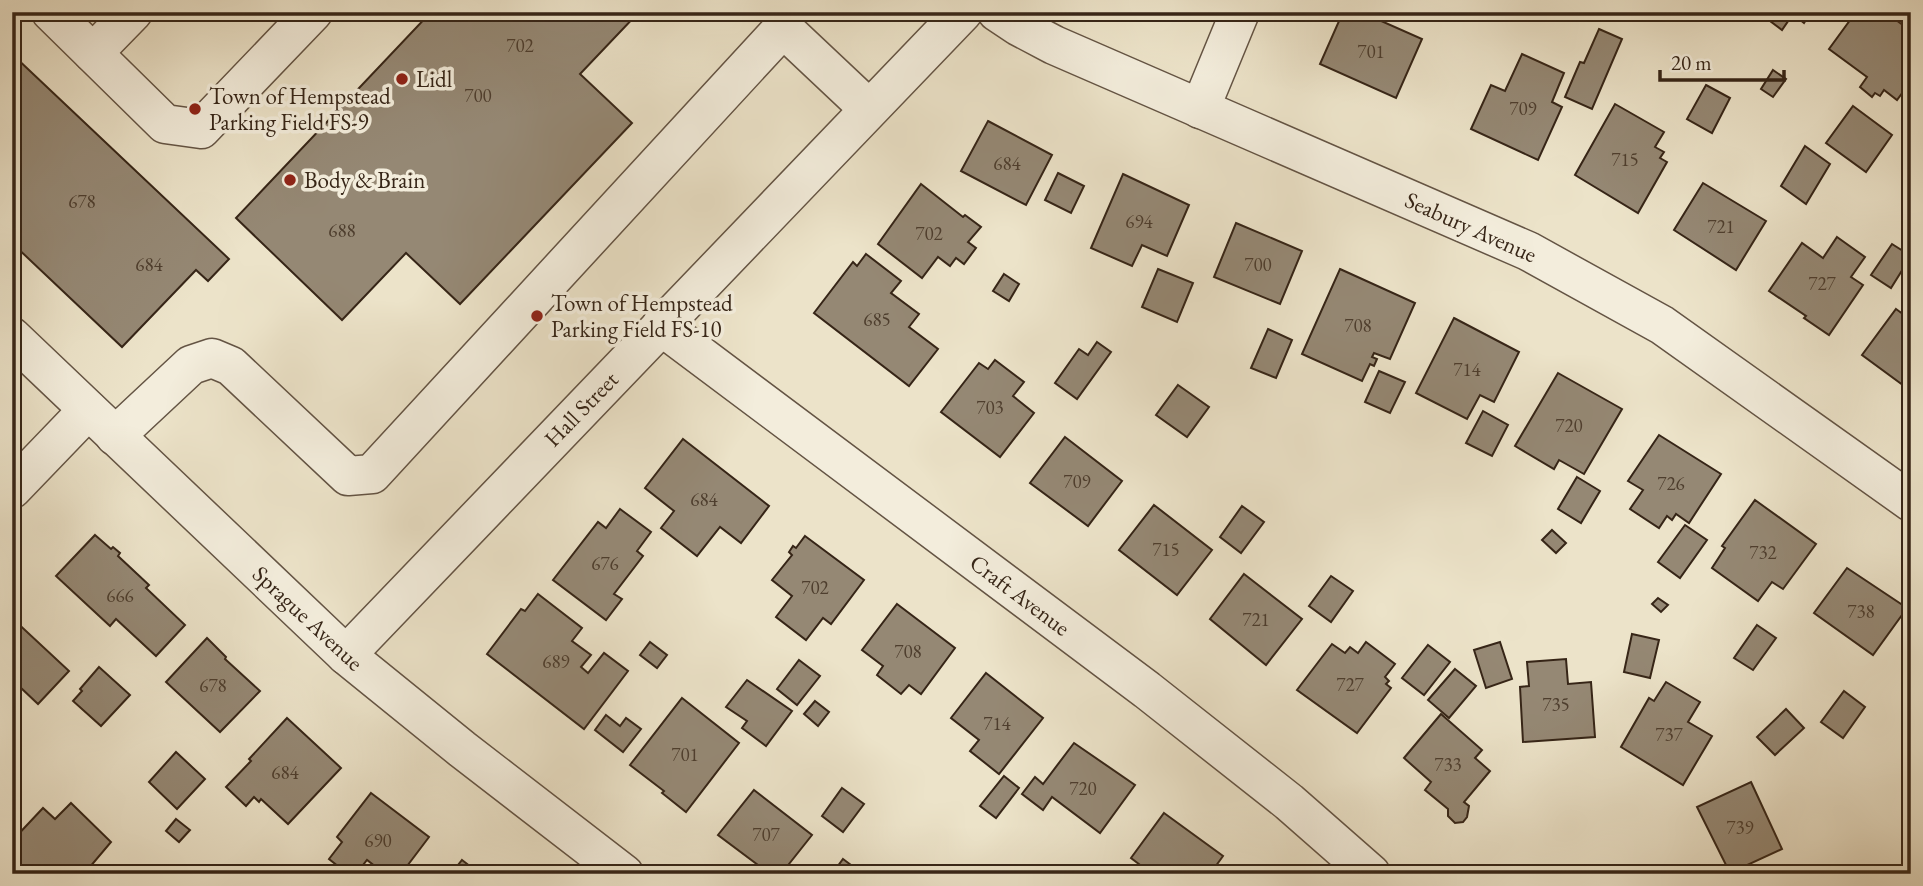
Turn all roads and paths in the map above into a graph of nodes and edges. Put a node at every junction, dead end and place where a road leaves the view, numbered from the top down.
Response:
1 (51, 12) edge
2 (133, 12) edge
3 (313, 12) edge
4 (963, 12) edge
5 (997, 12) edge
6 (1240, 12) edge
7 (775, 20) edge
8 (93, 53) junction
9 (869, 109) junction
10 (1200, 109) junction
11 (661, 326) junction
12 (12, 337) edge
13 (88, 410) junction
14 (115, 436) junction
15 (12, 489) edge
16 (1911, 502) edge
17 (345, 655) junction
18 (624, 874) edge
19 (1371, 874) edge

1 - 8 street
2 - 8 street
3 - 8 street
4 - 9 street, Hall Street
5 - 10 street, Seabury Avenue
6 - 10 street
7 - 9 street
7 - 14 street
9 - 11 street, Hall Street
10 - 16 street, Seabury Avenue
11 - 17 street, Hall Street
11 - 19 street, Craft Avenue
12 - 13 street, Sprague Avenue
13 - 14 street, Sprague Avenue
13 - 15 street
14 - 17 street, Sprague Avenue
17 - 18 street, Sprague Avenue

